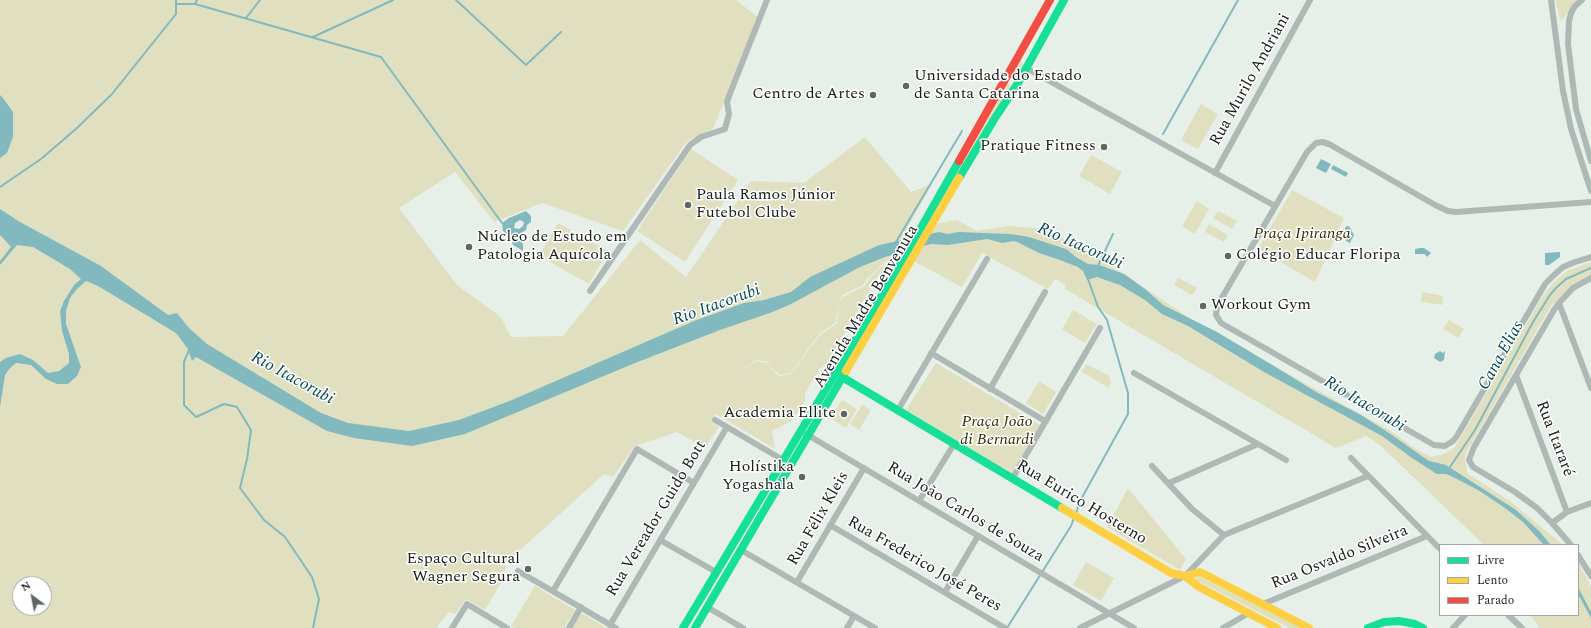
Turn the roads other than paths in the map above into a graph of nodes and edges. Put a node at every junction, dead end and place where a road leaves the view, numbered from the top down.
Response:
1 (767, 0) edge
2 (1050, 0) edge
3 (1064, 0) edge
4 (1310, 0) edge
5 (1551, 0) edge
6 (1582, 0) edge
7 (1024, 46) junction
8 (1026, 68) junction
9 (1005, 78) junction
10 (1014, 89) junction
11 (1591, 161) edge
12 (1215, 173) junction
13 (1591, 191) edge
14 (1591, 202) edge
15 (1275, 206) junction
16 (1591, 257) edge
17 (987, 259) dead end
18 (1591, 278) edge
19 (590, 291) dead end
20 (1045, 292) dead end
21 (1559, 303) junction
22 (1100, 328) dead end
23 (931, 353) junction
24 (835, 371) junction
25 (1134, 373) dead end
26 (1516, 375) junction
27 (842, 376) junction
28 (990, 388) junction
29 (1591, 388) edge
30 (898, 410) junction
31 (715, 420) dead end
32 (1045, 422) junction
33 (727, 427) junction
34 (800, 430) junction
35 (808, 435) junction
36 (954, 444) junction
37 (1258, 444) junction
38 (1351, 458) dead end
39 (783, 460) junction
40 (1286, 460) dead end
41 (1152, 466) dead end
42 (864, 468) junction
43 (1368, 476) junction
44 (1012, 479) junction
45 (694, 483) junction
46 (1169, 484) junction
47 (919, 501) junction
48 (1591, 503) edge
49 (1567, 512) junction
50 (1552, 523) junction
51 (830, 525) junction
52 (978, 536) junction
53 (1224, 536) junction
54 (1428, 536) junction
55 (660, 540) junction
56 (1570, 544) edge
57 (1439, 547) edge
58 (741, 550) junction
59 (1579, 557) edge
60 (518, 571) dead end
61 (716, 572) junction
62 (1185, 576) junction
63 (1591, 576) edge
64 (797, 582) junction
65 (553, 591) junction
66 (945, 592) junction
67 (1263, 604) junction
68 (708, 607) junction
69 (581, 608) junction
70 (1110, 613) junction
71 (1249, 614) junction
72 (854, 616) junction
73 (1464, 616) edge
74 (1509, 616) edge
75 (613, 626) edge
76 (1004, 627) edge
77 (452, 628) edge
78 (507, 628) edge
79 (569, 628) edge
80 (683, 628) edge
81 (695, 628) edge
82 (744, 628) edge
83 (847, 628) edge
84 (875, 628) edge
85 (1080, 628) edge
86 (1134, 628) edge
87 (1223, 628) edge
88 (1276, 628) edge
89 (1309, 628) edge
90 (1368, 628) edge
91 (1423, 628) edge
92 (1453, 628) edge
93 (1522, 628) edge

1 - 19 street
2 - 7 main road, Avenida Madre Benvenuta
3 - 8 main road, Avenida Madre Benvenuta
4 - 12 street, Rua Murilo Andriani
5 - 13 street
6 - 11 street
7 - 8 main road
7 - 9 main road, Avenida Madre Benvenuta
8 - 10 main road, Avenida Madre Benvenuta
8 - 12 street
9 - 10 main road
9 - 24 main road, Avenida Madre Benvenuta
10 - 27 main road, Avenida Madre Benvenuta
12 - 15 street
14 - 15 street
15 - 16 street
17 - 23 street
18 - 21 street
20 - 28 street
21 - 26 street
21 - 29 street
22 - 32 street
23 - 28 street
23 - 30 street
24 - 27 main road, Rua Eurico Hosterno
24 - 34 main road, Avenida Madre Benvenuta
25 - 37 street
26 - 49 street, Rua Itararé
26 - 50 street
27 - 30 main road, Rua Eurico Hosterno
27 - 35 main road, Avenida Madre Benvenuta
28 - 32 street
30 - 36 main road, Rua Eurico Hosterno
31 - 33 street
32 - 44 street
33 - 39 street
33 - 45 street, Rua Vereador Guido Bott
34 - 35 street, Rua João Carlos de Souza
34 - 39 main road, Avenida Madre Benvenuta
35 - 42 street, Rua João Carlos de Souza
35 - 58 main road, Avenida Madre Benvenuta
36 - 44 main road, Rua Eurico Hosterno
36 - 47 street
37 - 40 street
37 - 46 street
38 - 43 street
39 - 61 main road, Avenida Madre Benvenuta
41 - 46 street
42 - 47 street, Rua João Carlos de Souza
42 - 51 street, Rua Félix Kleis
43 - 53 street
43 - 54 street
44 - 62 main road, Rua Eurico Hosterno
45 - 55 street, Rua Vereador Guido Bott
45 - 65 street
46 - 53 street
47 - 52 street, Rua João Carlos de Souza
48 - 49 street
49 - 50 street
50 - 56 street
51 - 64 street, Rua Félix Kleis
51 - 66 street, Rua Frederico José Peres
52 - 66 street
52 - 70 street, Rua João Carlos de Souza
53 - 62 street
54 - 57 street
54 - 67 street, Rua Osvaldo Silveira
55 - 61 street
55 - 75 street, Rua Vereador Guido Bott
58 - 64 street
58 - 68 main road, Avenida Madre Benvenuta
59 - 63 street
60 - 65 street
61 - 80 main road, Avenida Madre Benvenuta
62 - 67 main road
62 - 70 street
62 - 71 main road
64 - 72 street
65 - 69 street
66 - 76 street, Rua Frederico José Peres
67 - 89 main road
68 - 81 main road, Avenida Madre Benvenuta
68 - 82 street
69 - 75 street
69 - 79 street
70 - 85 street
70 - 86 street, Rua João Carlos de Souza
71 - 87 street
71 - 88 main road
72 - 83 street
72 - 84 street
73 - 92 street
74 - 93 street
77 - 78 street
90 - 91 main road

